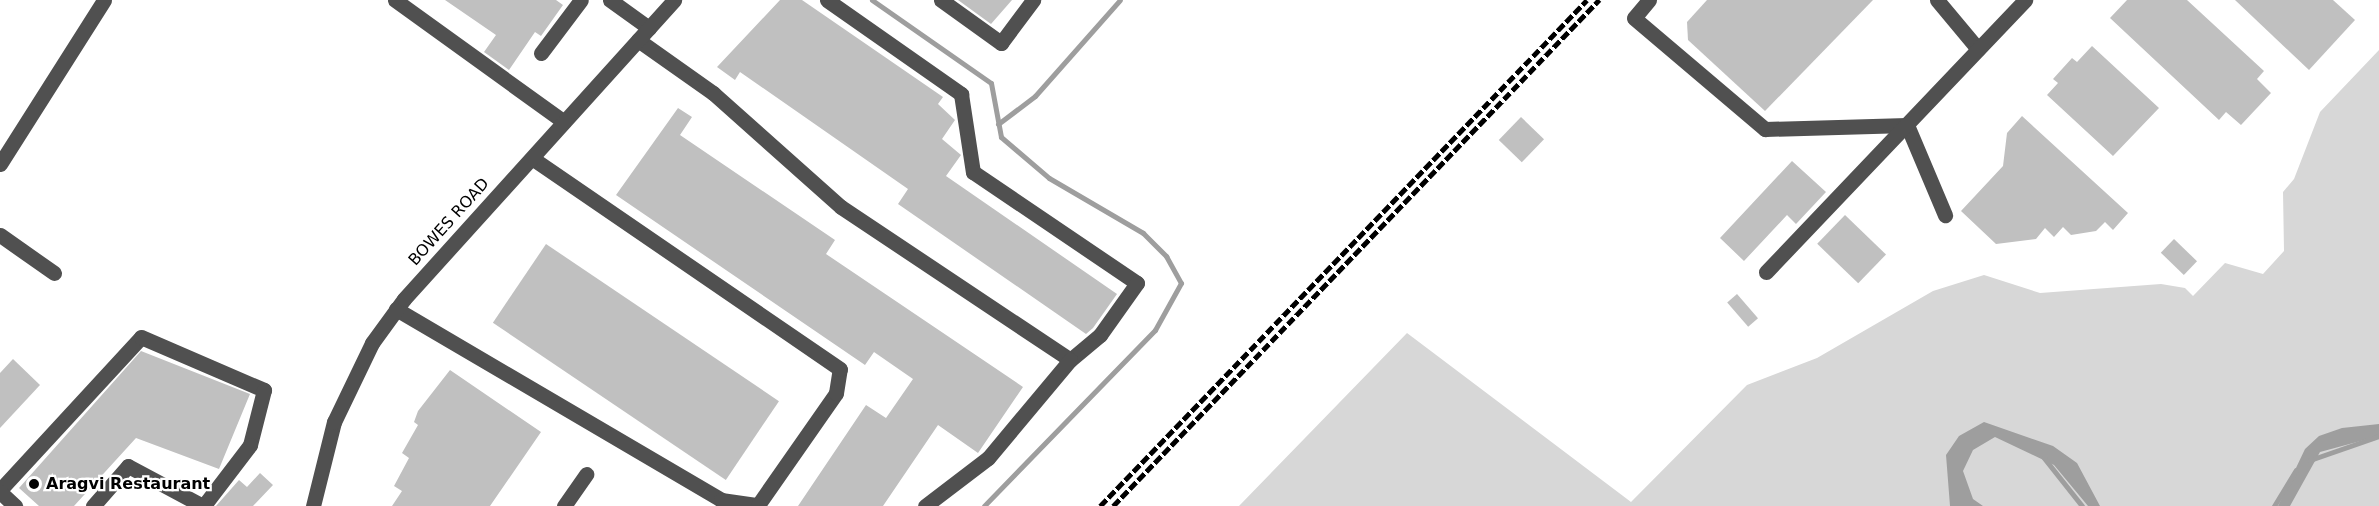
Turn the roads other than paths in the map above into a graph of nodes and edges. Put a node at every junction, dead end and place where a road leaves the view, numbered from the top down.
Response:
1 (104, 0) edge
2 (395, 0) edge
3 (581, 0) edge
4 (610, 0) edge
5 (674, 0) edge
6 (827, 0) edge
7 (941, 0) edge
8 (1033, 0) edge
9 (1649, 0) edge
10 (1937, 0) edge
11 (2025, 0) edge
12 (649, 28) junction
13 (638, 40) junction
14 (1978, 49) junction
15 (540, 53) dead end
16 (564, 122) junction
17 (1906, 125) junction
18 (532, 158) junction
19 (0, 164) edge
20 (1945, 215) dead end
21 (0, 235) edge
22 (1766, 272) dead end
23 (54, 273) dead end
24 (396, 309) junction
25 (1070, 360) junction
26 (586, 474) dead end
27 (0, 491) edge
28 (204, 505) edge
29 (759, 505) edge
30 (15, 506) edge
31 (93, 506) edge
32 (314, 506) edge
33 (564, 506) edge
34 (925, 506) edge

1 - 19 street
2 - 16 street
3 - 15 street
4 - 12 street
5 - 12 street, BOWES ROAD
6 - 25 street
7 - 8 street
9 - 17 street
10 - 14 street
11 - 14 street
12 - 13 street, BOWES ROAD
13 - 16 street, BOWES ROAD
13 - 25 street
14 - 17 street
16 - 18 street, BOWES ROAD
17 - 20 street
17 - 22 street
18 - 24 street, BOWES ROAD
18 - 29 street
21 - 23 street
24 - 29 street
24 - 32 street, BOWES ROAD
25 - 34 street
26 - 33 street
27 - 28 street
27 - 30 street
28 - 31 street

